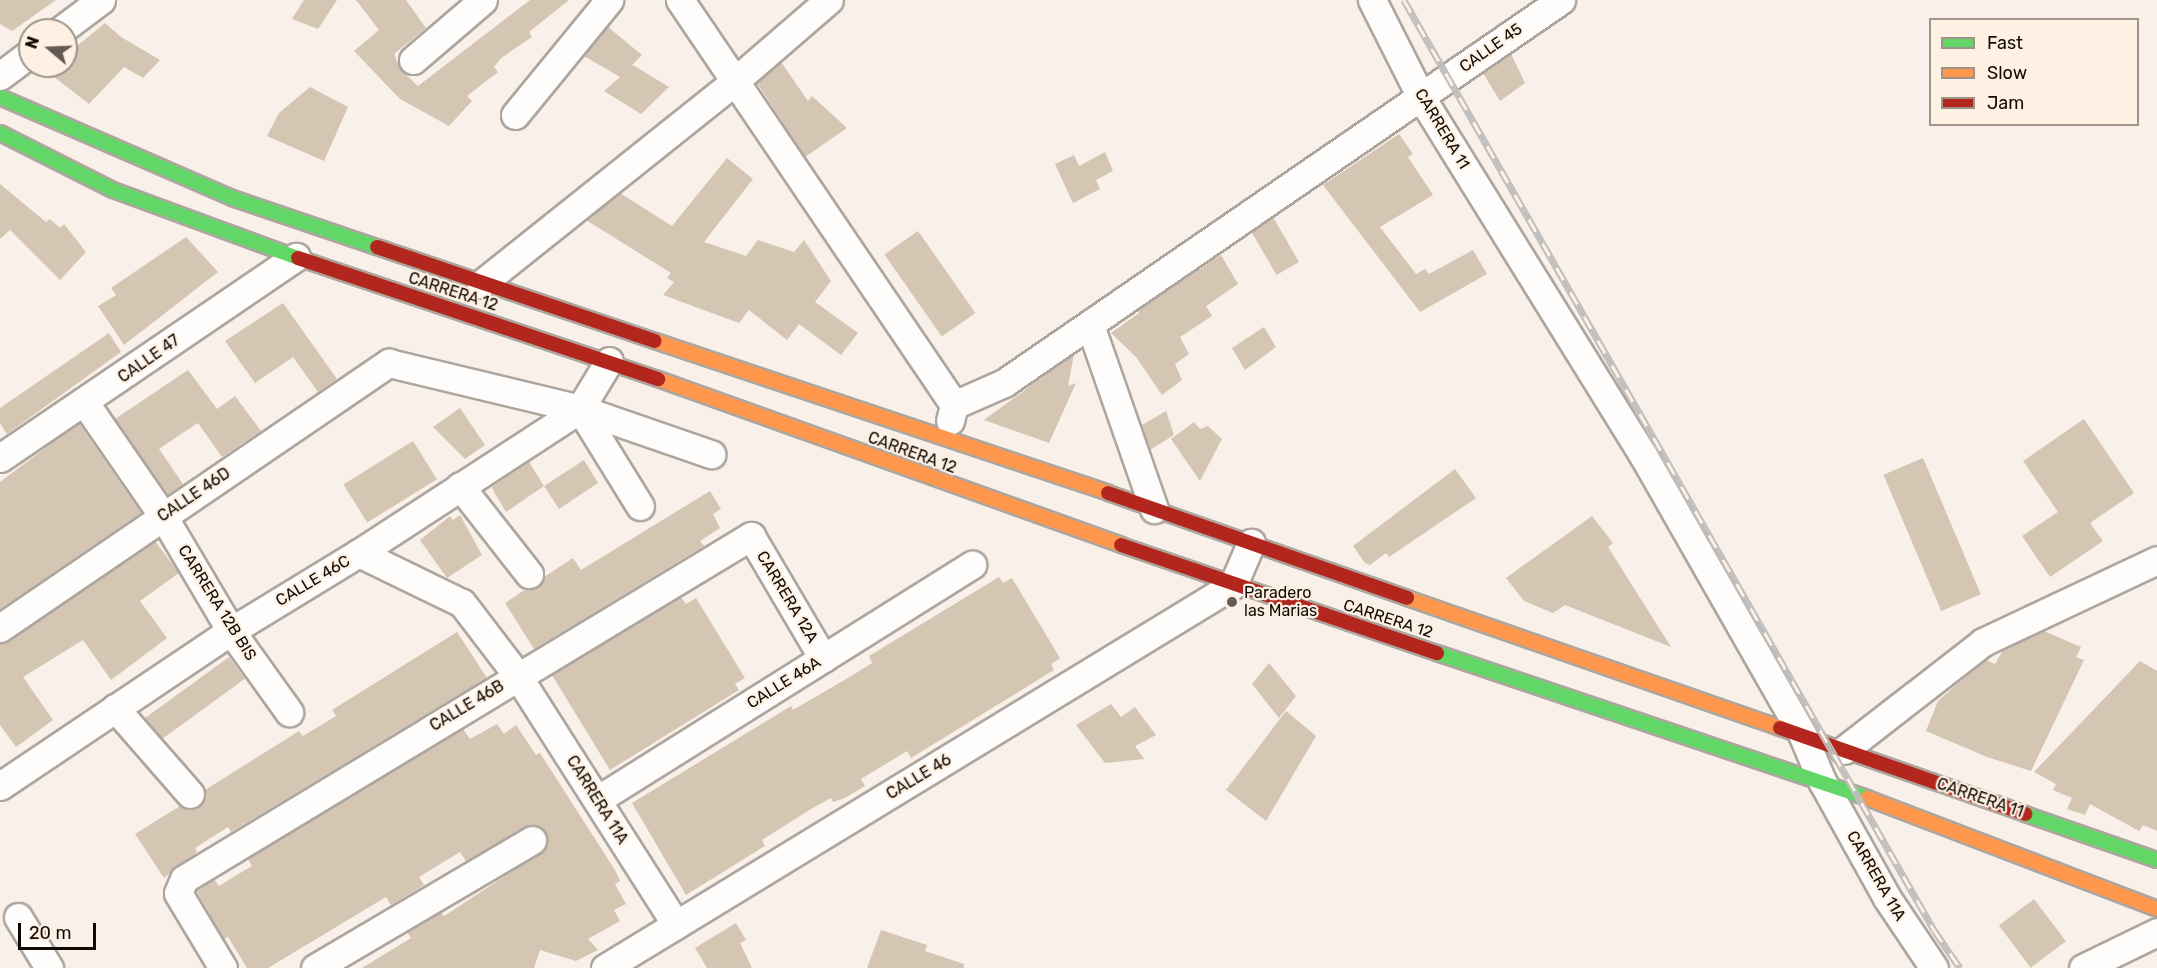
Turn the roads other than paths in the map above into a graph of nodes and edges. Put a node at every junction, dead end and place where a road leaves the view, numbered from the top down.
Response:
1 (101, 0) edge
2 (483, 0) edge
3 (609, 0) edge
4 (680, 0) edge
5 (829, 0) edge
6 (1372, 0) edge
7 (1550, 3) edge
8 (77, 18) edge
9 (414, 60) dead end
10 (18, 62) edge
11 (0, 76) edge
12 (735, 81) junction
13 (0, 97) edge
14 (1421, 97) junction
15 (516, 115) dead end
16 (0, 133) edge
17 (296, 256) junction
18 (482, 284) junction
19 (1090, 325) junction
20 (609, 361) junction
21 (85, 403) junction
22 (954, 405) junction
23 (580, 409) junction
24 (946, 440) junction
25 (711, 454) dead end
26 (0, 458) edge
27 (460, 486) junction
28 (640, 506) dead end
29 (1154, 509) junction
30 (163, 516) junction
31 (751, 536) joint
32 (1251, 543) junction
33 (359, 553) junction
34 (2157, 560) edge
35 (972, 565) dead end
36 (529, 574) dead end
37 (1233, 585) junction
38 (0, 628) edge
39 (231, 631) junction
40 (823, 658) junction
41 (517, 675) junction
42 (115, 708) junction
43 (289, 712) dead end
44 (1803, 736) junction
45 (1844, 750) junction
46 (1822, 781) junction
47 (0, 786) edge
48 (190, 794) dead end
49 (597, 800) junction
50 (532, 840) dead end
51 (2157, 860) edge
52 (2157, 909) edge
53 (18, 917) dead end
54 (676, 925) junction
55 (2157, 932) edge
56 (49, 968) edge
57 (223, 968) edge
58 (315, 968) edge
59 (605, 968) edge
60 (1934, 968) edge
61 (2083, 968) edge

1 - 8 street
2 - 9 street
3 - 15 street
4 - 12 street
5 - 12 street
6 - 14 street, CARRERA 11
7 - 14 street, CALLE 45
10 - 11 street
12 - 18 street
12 - 22 street
13 - 18 main road, CARRERA 12
14 - 19 street, CALLE 45
14 - 44 street, CARRERA 11
16 - 17 main road, CARRERA 12
17 - 20 main road, CARRERA 12
17 - 21 street, CALLE 47
18 - 24 main road, CARRERA 12
19 - 22 street, CALLE 45
19 - 29 street
20 - 23 street, CALLE 46C
20 - 37 main road, CARRERA 12
21 - 26 street, CALLE 47
21 - 30 street, CARRERA 12B BIS
22 - 24 street
23 - 25 street
23 - 27 street, CALLE 46C
23 - 28 street
23 - 30 street, CALLE 46D
24 - 29 main road, CARRERA 12
27 - 33 street, CALLE 46C
27 - 36 street
29 - 32 main road, CARRERA 12
30 - 38 street, CALLE 46D
30 - 39 street, CARRERA 12B BIS
31 - 40 street, CARRERA 12A
31 - 41 street, CALLE 46B
32 - 37 street
32 - 44 main road, CARRERA 12
33 - 39 street, CALLE 46C
33 - 41 street, CARRERA 11A
34 - 45 street
35 - 40 street, CALLE 46A
37 - 46 main road, CARRERA 12
37 - 54 street, CALLE 46
39 - 42 street, CALLE 46C
39 - 43 street, CARRERA 12B BIS
40 - 49 street, CALLE 46A
41 - 49 street, CARRERA 11A
41 - 57 street, CALLE 46B
42 - 47 street, CALLE 46C
42 - 48 street
44 - 45 main road, CARRERA 11
44 - 46 street, CARRERA 11A
45 - 51 main road, CARRERA 11
46 - 52 main road
46 - 60 street, CARRERA 11A
49 - 54 street, CARRERA 11A
50 - 58 street
53 - 56 street
54 - 59 street, CALLE 46
55 - 61 street

